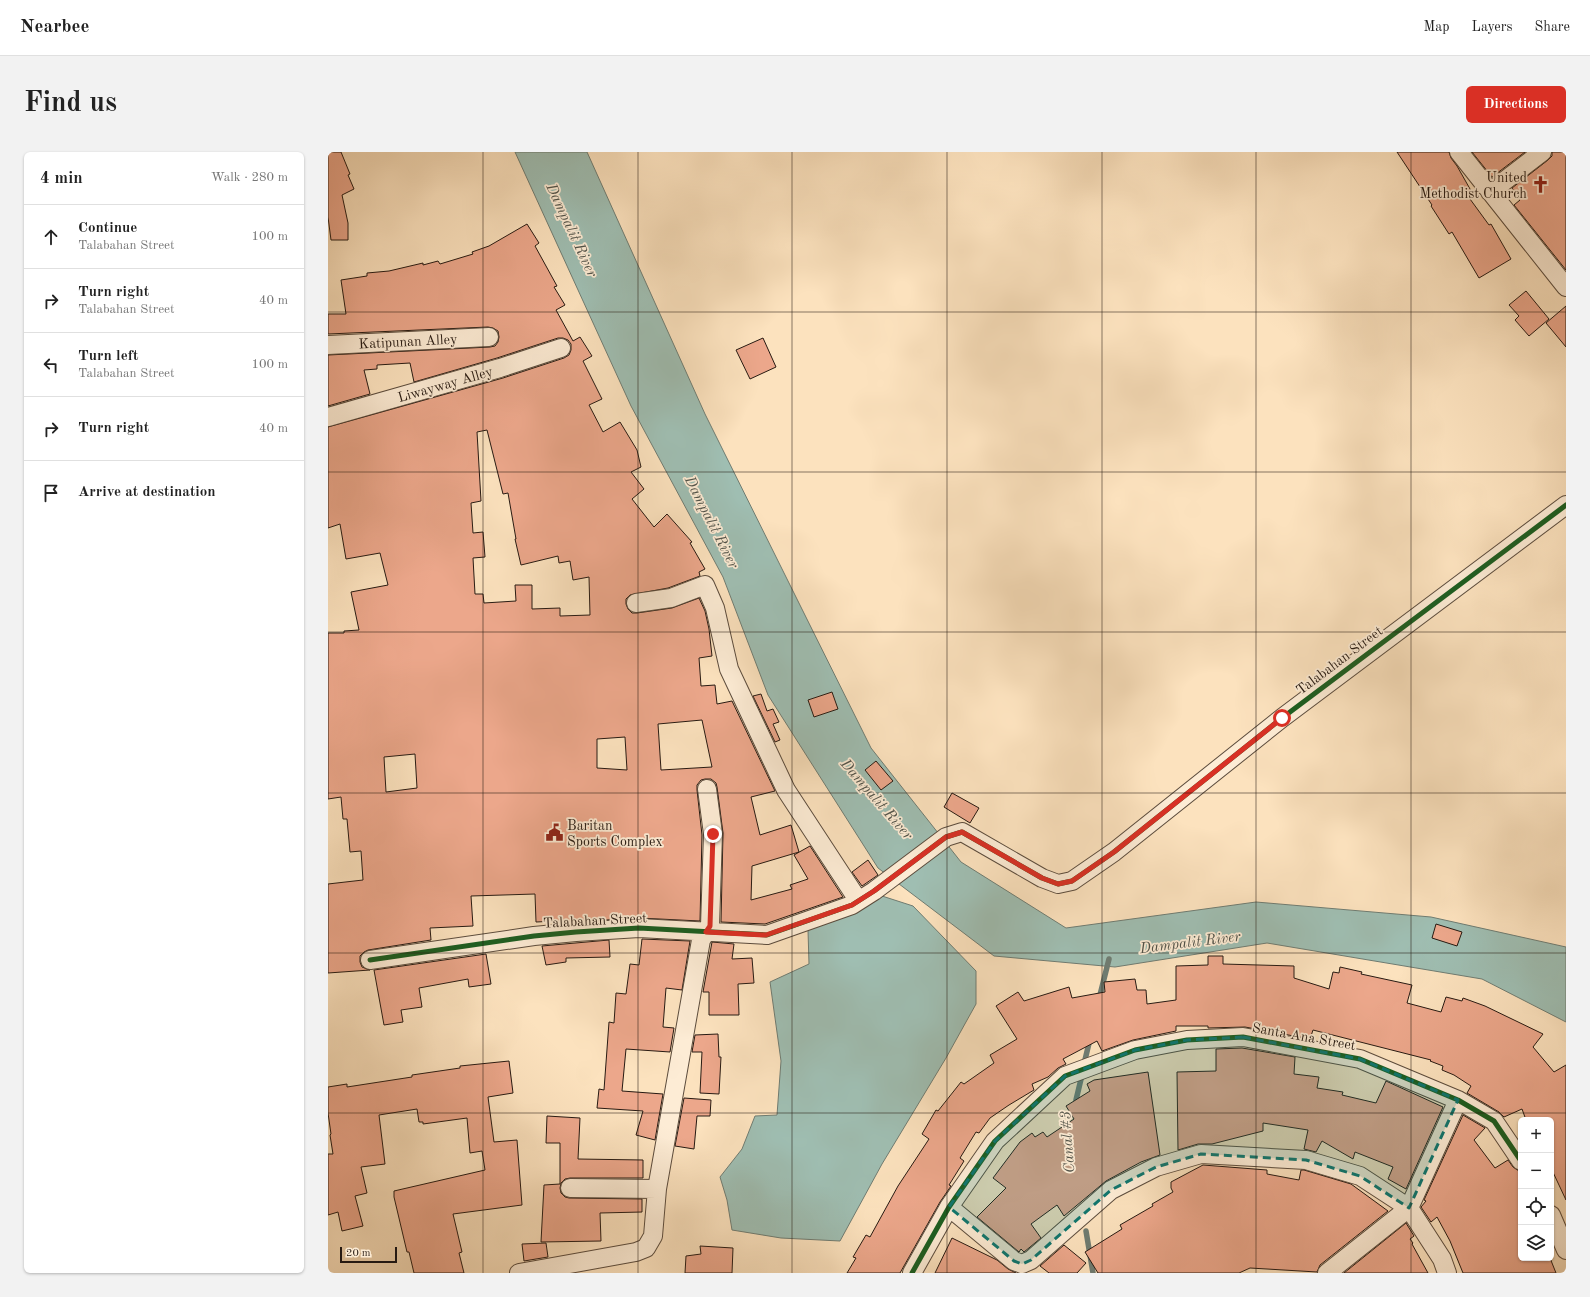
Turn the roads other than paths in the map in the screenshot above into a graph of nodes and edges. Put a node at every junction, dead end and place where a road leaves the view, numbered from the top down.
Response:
1 (1459, 152) edge
2 (1542, 152) edge
3 (1490, 192) junction
4 (1566, 287) edge
5 (489, 336) dead end
6 (328, 345) edge
7 (561, 348) dead end
8 (328, 417) edge
9 (1566, 505) edge
10 (636, 603) dead end
11 (707, 789) dead end
12 (858, 900) junction
13 (706, 932) junction
14 (370, 960) dead end
15 (1458, 1100) junction
16 (1518, 1157) edge
17 (570, 1188) dead end
18 (657, 1189) junction
19 (949, 1207) junction
20 (1409, 1208) junction
21 (1554, 1222) edge
22 (1566, 1250) edge
23 (1020, 1268) edge
24 (568, 1269) edge
25 (519, 1273) edge
26 (912, 1273) edge
27 (1327, 1273) edge
28 (1447, 1273) edge

1 - 3 street
2 - 3 street
3 - 4 street
5 - 6 street, Katipunan Alley
7 - 8 street, Liwayway Alley
9 - 12 street, Talabahan Street
10 - 12 street
11 - 13 street
12 - 13 street, Talabahan Street
13 - 14 street, Talabahan Street
13 - 18 street
15 - 16 street, Santa Ana Street
15 - 19 street, Santa Ana Street
15 - 20 street
17 - 18 street
18 - 24 street
19 - 23 street
19 - 26 street, Santa Ana Street
20 - 23 street
20 - 27 street
20 - 28 street
21 - 22 street
24 - 25 street

